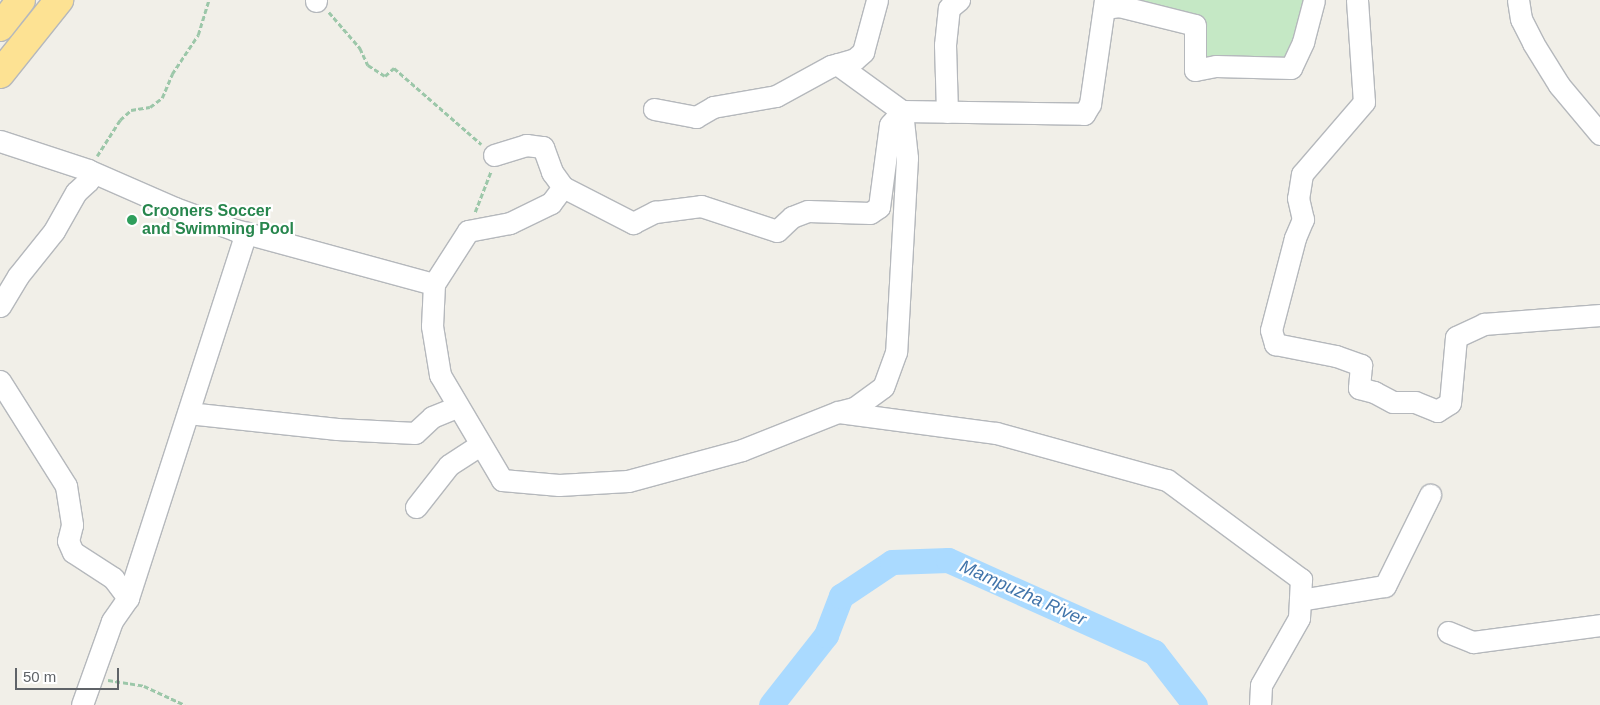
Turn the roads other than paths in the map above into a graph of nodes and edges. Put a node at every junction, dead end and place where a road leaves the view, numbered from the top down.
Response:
1 (21, 0) edge
2 (59, 0) edge
3 (877, 0) edge
4 (959, 0) edge
5 (1314, 0) edge
6 (1356, 0) edge
7 (1518, 0) edge
8 (1105, 4) edge
9 (0, 27) edge
10 (837, 64) junction
11 (0, 74) edge
12 (654, 109) dead end
13 (902, 110) junction
14 (946, 112) junction
15 (1600, 134) edge
16 (0, 140) edge
17 (494, 156) road end
18 (88, 170) junction
19 (563, 187) junction
20 (246, 233) junction
21 (434, 284) junction
22 (0, 306) edge
23 (1600, 314) edge
24 (0, 381) edge
25 (457, 407) junction
26 (838, 412) junction
27 (188, 413) junction
28 (480, 445) junction
29 (1430, 495) dead end
30 (416, 507) dead end
31 (128, 598) junction
32 (1300, 600) junction
33 (1600, 625) edge
34 (1448, 632) dead end
35 (82, 705) edge
36 (1260, 705) edge

1 - 9 highway
2 - 11 highway
3 - 10 street
4 - 14 street
5 - 8 street
6 - 23 street
7 - 15 street
8 - 14 street
10 - 12 street
10 - 13 street
13 - 14 street
13 - 19 street
13 - 26 street
16 - 18 street
17 - 19 street
18 - 20 street
18 - 22 street
19 - 21 street
20 - 21 street
20 - 27 street
21 - 25 street
24 - 31 street
25 - 27 street
25 - 28 street
26 - 28 street
26 - 32 street
27 - 31 street
28 - 30 street
29 - 32 street
31 - 35 street
32 - 36 street
33 - 34 street

